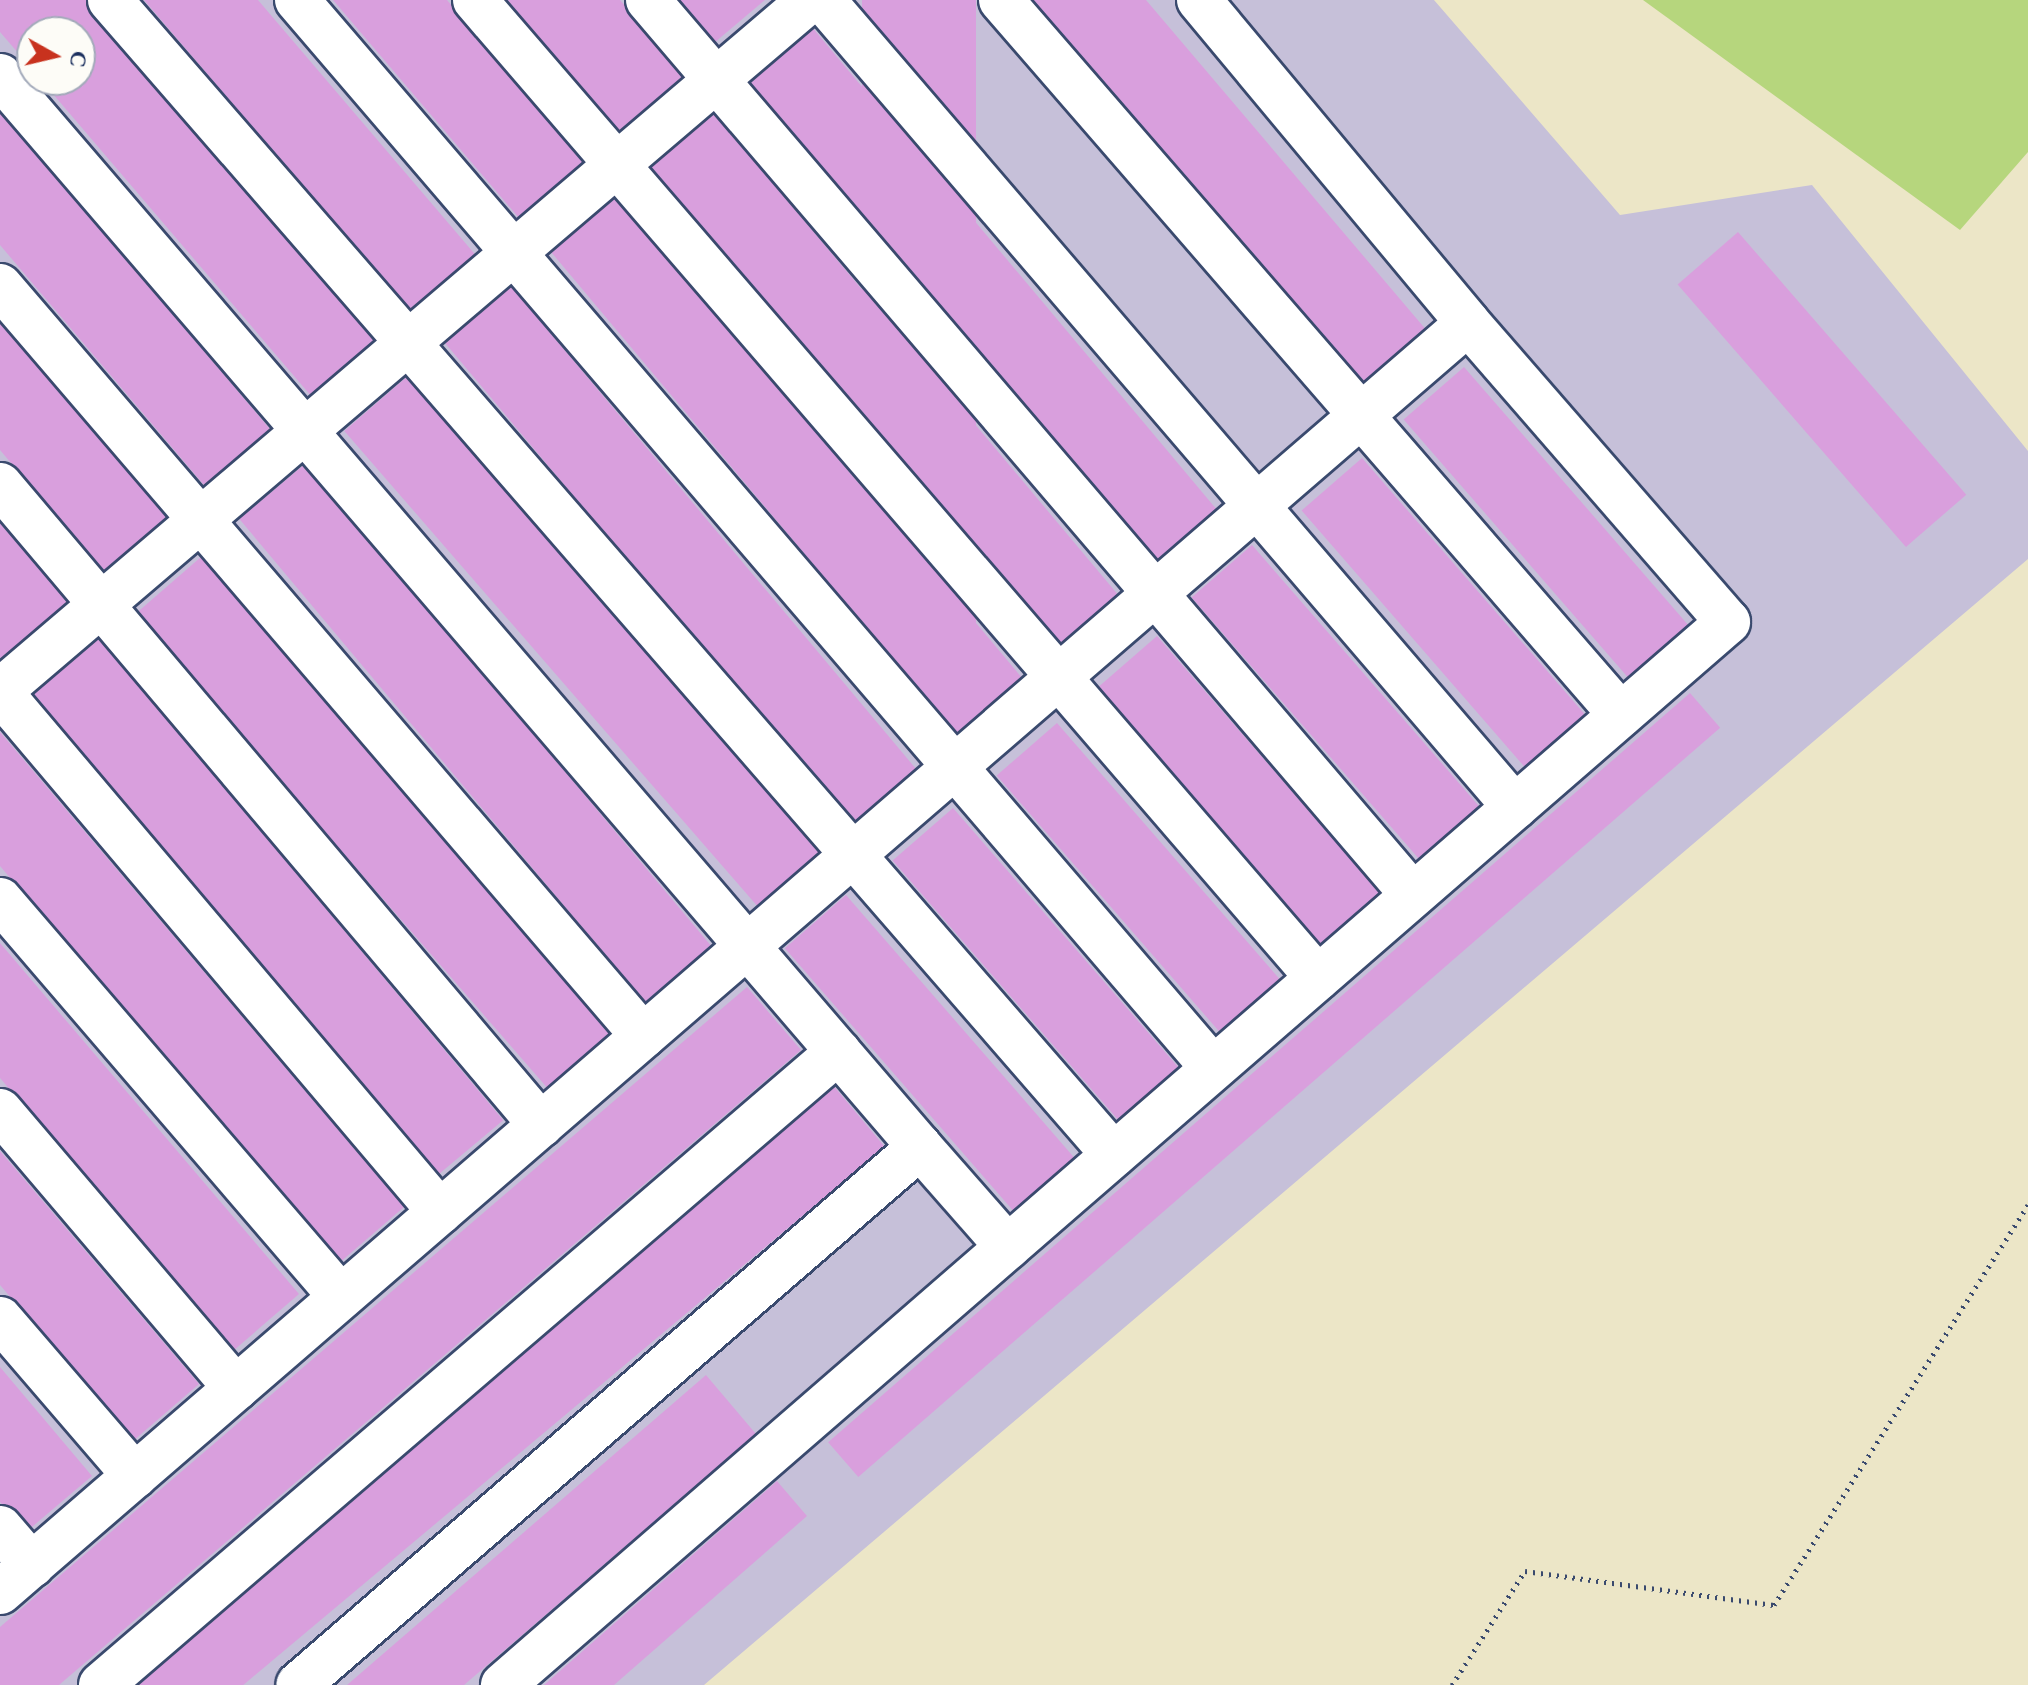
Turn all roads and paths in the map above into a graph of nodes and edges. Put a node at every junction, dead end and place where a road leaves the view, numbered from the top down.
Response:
1 (110, 0) edge
2 (297, 0) edge
3 (475, 0) edge
4 (648, 0) edge
5 (810, 0) edge
6 (823, 0) edge
7 (1001, 0) edge
8 (1199, 0) edge
9 (0, 76) edge
10 (716, 80) junction
11 (617, 165) junction
12 (514, 252) junction
13 (0, 286) edge
14 (1468, 323) junction
15 (410, 341) junction
16 (1361, 415) junction
17 (304, 432) junction
18 (0, 485) edge
19 (1257, 506) junction
20 (201, 520) junction
21 (1154, 595) junction
22 (102, 604) junction
23 (1057, 679) junction
24 (0, 692) edge
25 (1621, 715) junction
26 (954, 767) junction
27 (1515, 807) junction
28 (851, 857) junction
29 (1413, 895) junction
30 (0, 900) edge
31 (747, 947) junction
32 (1318, 978) junction
33 (643, 1036) junction
34 (838, 1052) junction
35 (1213, 1068) junction
36 (0, 1111) edge
37 (541, 1125) junction
38 (920, 1147) junction
39 (1114, 1155) junction
40 (2028, 1205) edge
41 (440, 1212) junction
42 (1008, 1247) junction
43 (341, 1297) junction
44 (0, 1319) edge
45 (236, 1388) junction
46 (135, 1476) junction
47 (0, 1528) edge
48 (16, 1579) edge
49 (101, 1685) edge
50 (298, 1685) edge
51 (503, 1685) edge
52 (1452, 1685) edge

1 - 15 lane
2 - 12 lane
3 - 11 lane
4 - 10 lane
5 - 10 lane
6 - 19 lane
7 - 16 lane
8 - 14 lane
9 - 17 lane
10 - 11 lane
10 - 21 lane
11 - 12 lane
11 - 23 lane
12 - 15 lane
12 - 26 lane
13 - 20 lane
14 - 16 lane
14 - 25 lane
15 - 17 lane
15 - 28 lane
16 - 19 lane
16 - 25 lane
17 - 20 lane
17 - 31 lane
18 - 22 lane
19 - 21 lane
19 - 27 lane
20 - 22 lane
20 - 33 lane
21 - 23 lane
21 - 29 lane
22 - 24 lane
22 - 37 lane
23 - 26 lane
23 - 32 lane
24 - 41 lane
25 - 27 lane
26 - 28 lane
26 - 35 lane
27 - 29 lane
28 - 31 lane
28 - 39 lane
29 - 32 lane
30 - 43 lane
31 - 33 lane
31 - 34 lane
32 - 35 lane
33 - 37 lane
34 - 38 lane
34 - 49 lane
35 - 39 lane
36 - 45 lane
37 - 41 lane
38 - 42 lane
38 - 50 lane
39 - 42 lane
40 - 52 path
41 - 43 lane
42 - 51 lane
43 - 45 lane
44 - 46 lane
45 - 46 lane
46 - 48 lane
47 - 48 lane

